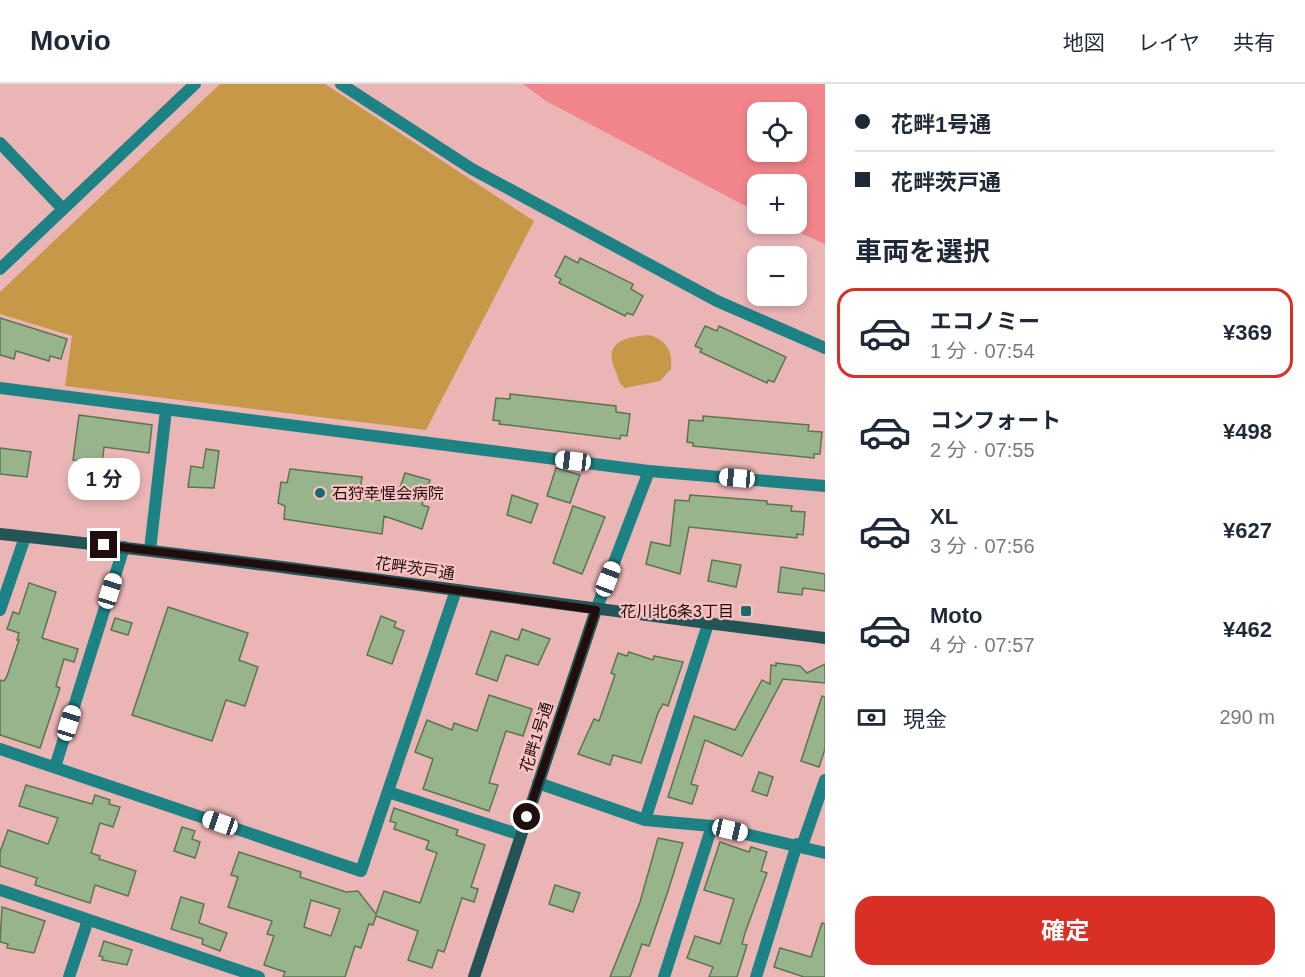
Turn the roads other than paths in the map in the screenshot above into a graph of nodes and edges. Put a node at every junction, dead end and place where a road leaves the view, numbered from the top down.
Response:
1 (195, 84) edge
2 (341, 84) edge
3 (0, 143) edge
4 (63, 209) junction
5 (0, 269) edge
6 (825, 348) edge
7 (0, 388) edge
8 (166, 410) junction
9 (649, 471) junction
10 (825, 486) edge
11 (0, 534) edge
12 (25, 537) junction
13 (124, 547) junction
14 (150, 550) junction
15 (456, 590) junction
16 (0, 610) edge
17 (596, 610) junction
18 (708, 624) junction
19 (825, 638) edge
20 (0, 748) edge
21 (55, 767) junction
22 (825, 780) edge
23 (538, 783) junction
24 (388, 792) junction
25 (645, 820) junction
26 (712, 826) junction
27 (521, 834) junction
28 (800, 845) junction
29 (825, 853) edge
30 (0, 890) edge
31 (88, 920) junction
32 (69, 977) edge
33 (259, 977) edge
34 (474, 977) edge
35 (664, 977) edge
36 (756, 977) edge

1 - 4 street
2 - 6 street
3 - 4 street
4 - 5 street
7 - 8 street
8 - 9 street
8 - 14 street
9 - 10 street
9 - 17 street
11 - 12 main road, 花畔茨戸通
12 - 13 main road, 花畔茨戸通
12 - 16 street
13 - 14 main road, 花畔茨戸通
13 - 21 street
14 - 15 main road, 花畔茨戸通
15 - 17 main road, 花畔茨戸通
15 - 24 street
17 - 18 main road, 花畔茨戸通
17 - 23 main road, 花畔1号通
18 - 19 main road, 花畔茨戸通
18 - 25 street
20 - 21 street
21 - 24 street
22 - 28 street
23 - 25 street
23 - 27 main road, 花畔1号通
24 - 27 street
25 - 26 street
26 - 28 street
26 - 35 street
27 - 34 main road, 花畔1号通
28 - 29 street
28 - 36 street
30 - 31 street
31 - 32 street
31 - 33 street

